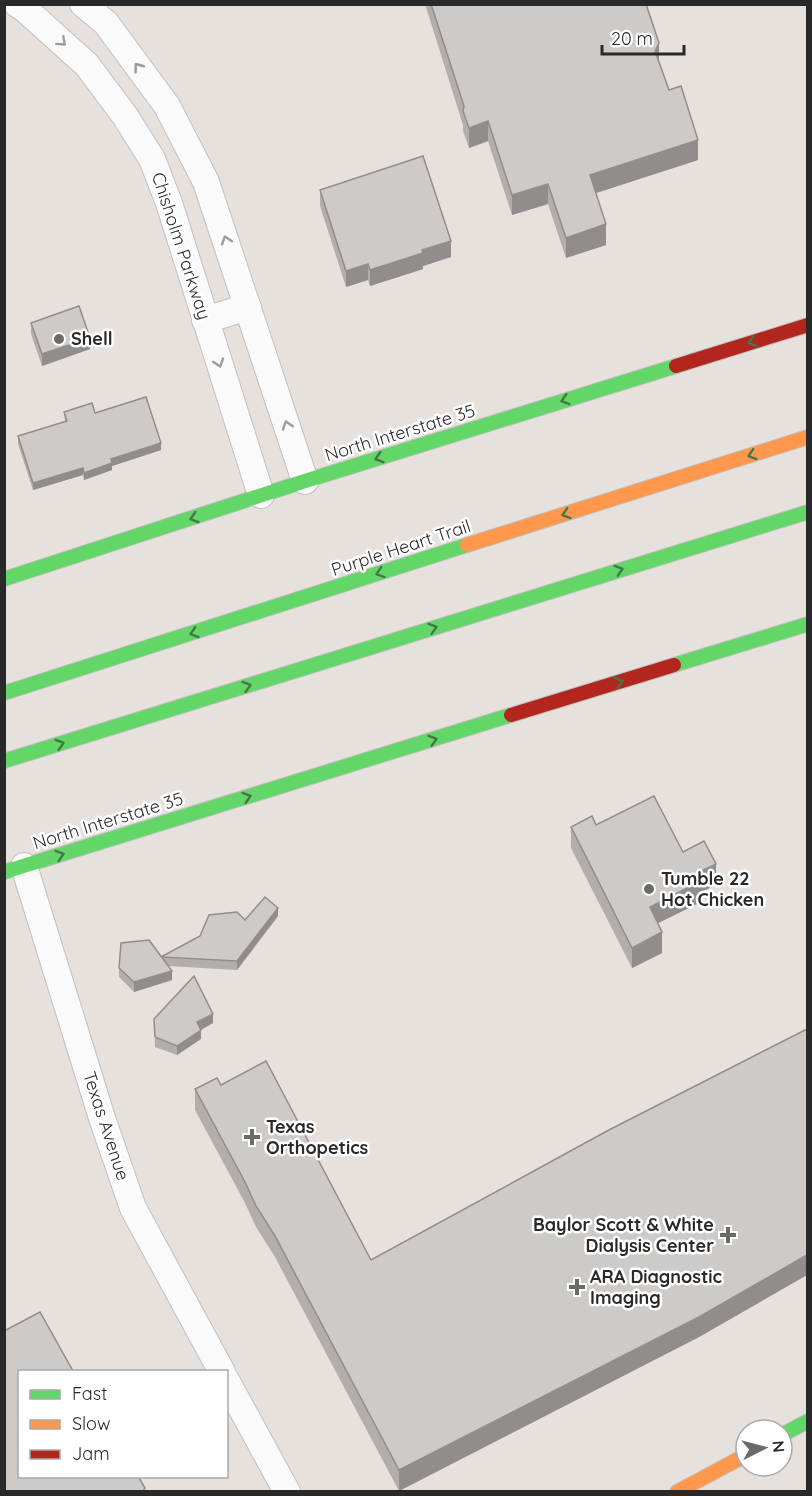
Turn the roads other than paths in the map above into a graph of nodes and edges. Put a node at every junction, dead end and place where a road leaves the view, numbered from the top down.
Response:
1 (17, 4) edge
2 (83, 4) edge
3 (248, 307) junction
4 (205, 320) junction
5 (807, 325) edge
6 (807, 437) edge
7 (305, 481) junction
8 (261, 495) junction
9 (807, 512) edge
10 (4, 579) edge
11 (807, 624) edge
12 (4, 693) edge
13 (4, 761) edge
14 (14, 869) edge
15 (221, 1370) edge
16 (228, 1384) edge
17 (734, 1461) edge
18 (287, 1491) edge
19 (678, 1491) edge

1 -> 4 street, Chisholm Parkway
3 -> 2 street
3 - 4 street
7 -> 3 street
4 -> 8 street, Chisholm Parkway
5 -> 7 main road, North Interstate 35
6 -> 12 main road, Purple Heart Trail
7 - 8 main road, North Interstate 35
8 -> 10 main road, North Interstate 35
13 -> 9 main road
14 -> 11 main road, North Interstate 35
14 - 15 street, Texas Avenue
16 - 18 street
17 - 19 main road

